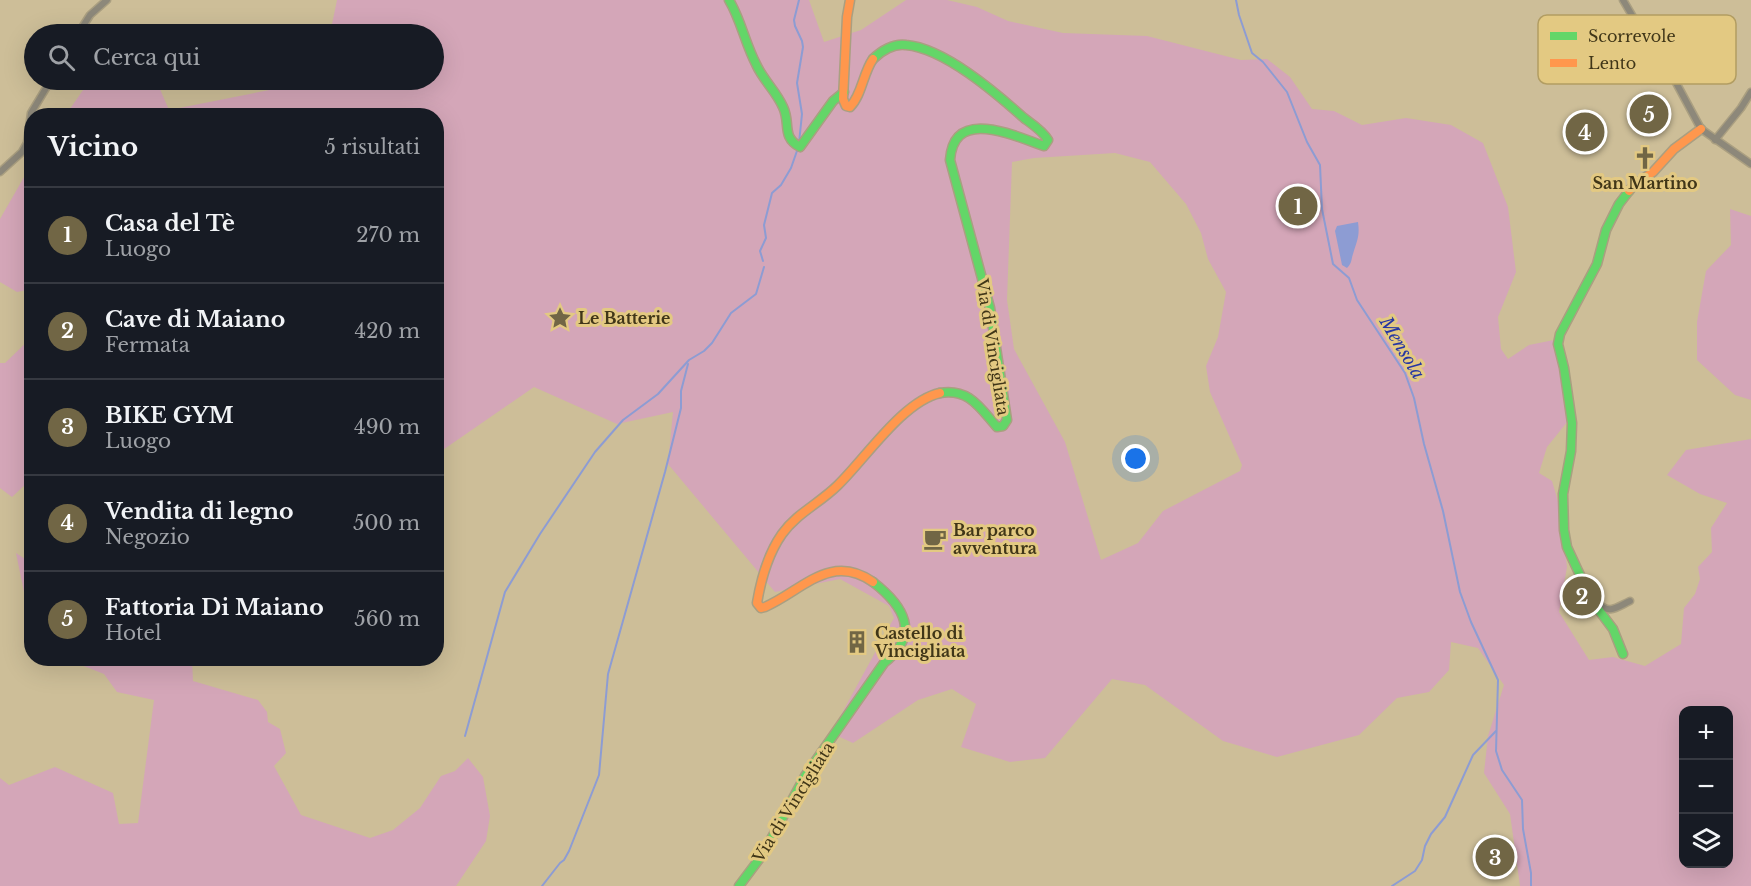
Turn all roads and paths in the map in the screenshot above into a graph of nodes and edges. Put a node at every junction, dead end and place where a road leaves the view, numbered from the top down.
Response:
1 (107, 0) edge
2 (729, 0) edge
3 (850, 0) edge
4 (1623, 0) edge
5 (1632, 15) edge
6 (84, 24) edge
7 (1676, 84) edge
8 (45, 90) edge
9 (844, 92) junction
10 (1751, 92) edge
11 (34, 108) edge
12 (1701, 129) junction
13 (1715, 140) junction
14 (24, 148) edge
15 (1751, 164) edge
16 (0, 172) edge
17 (1592, 601) junction
18 (1630, 601) dead end
19 (1623, 654) dead end
20 (739, 886) edge

1 - 6 street
2 - 9 street
3 - 9 street
4 - 5 street
7 - 12 street
8 - 11 street
9 - 20 street, Via di Vincigliata
10 - 13 street
12 - 13 street
12 - 17 street
13 - 15 street
14 - 16 street
17 - 18 street
17 - 19 street

